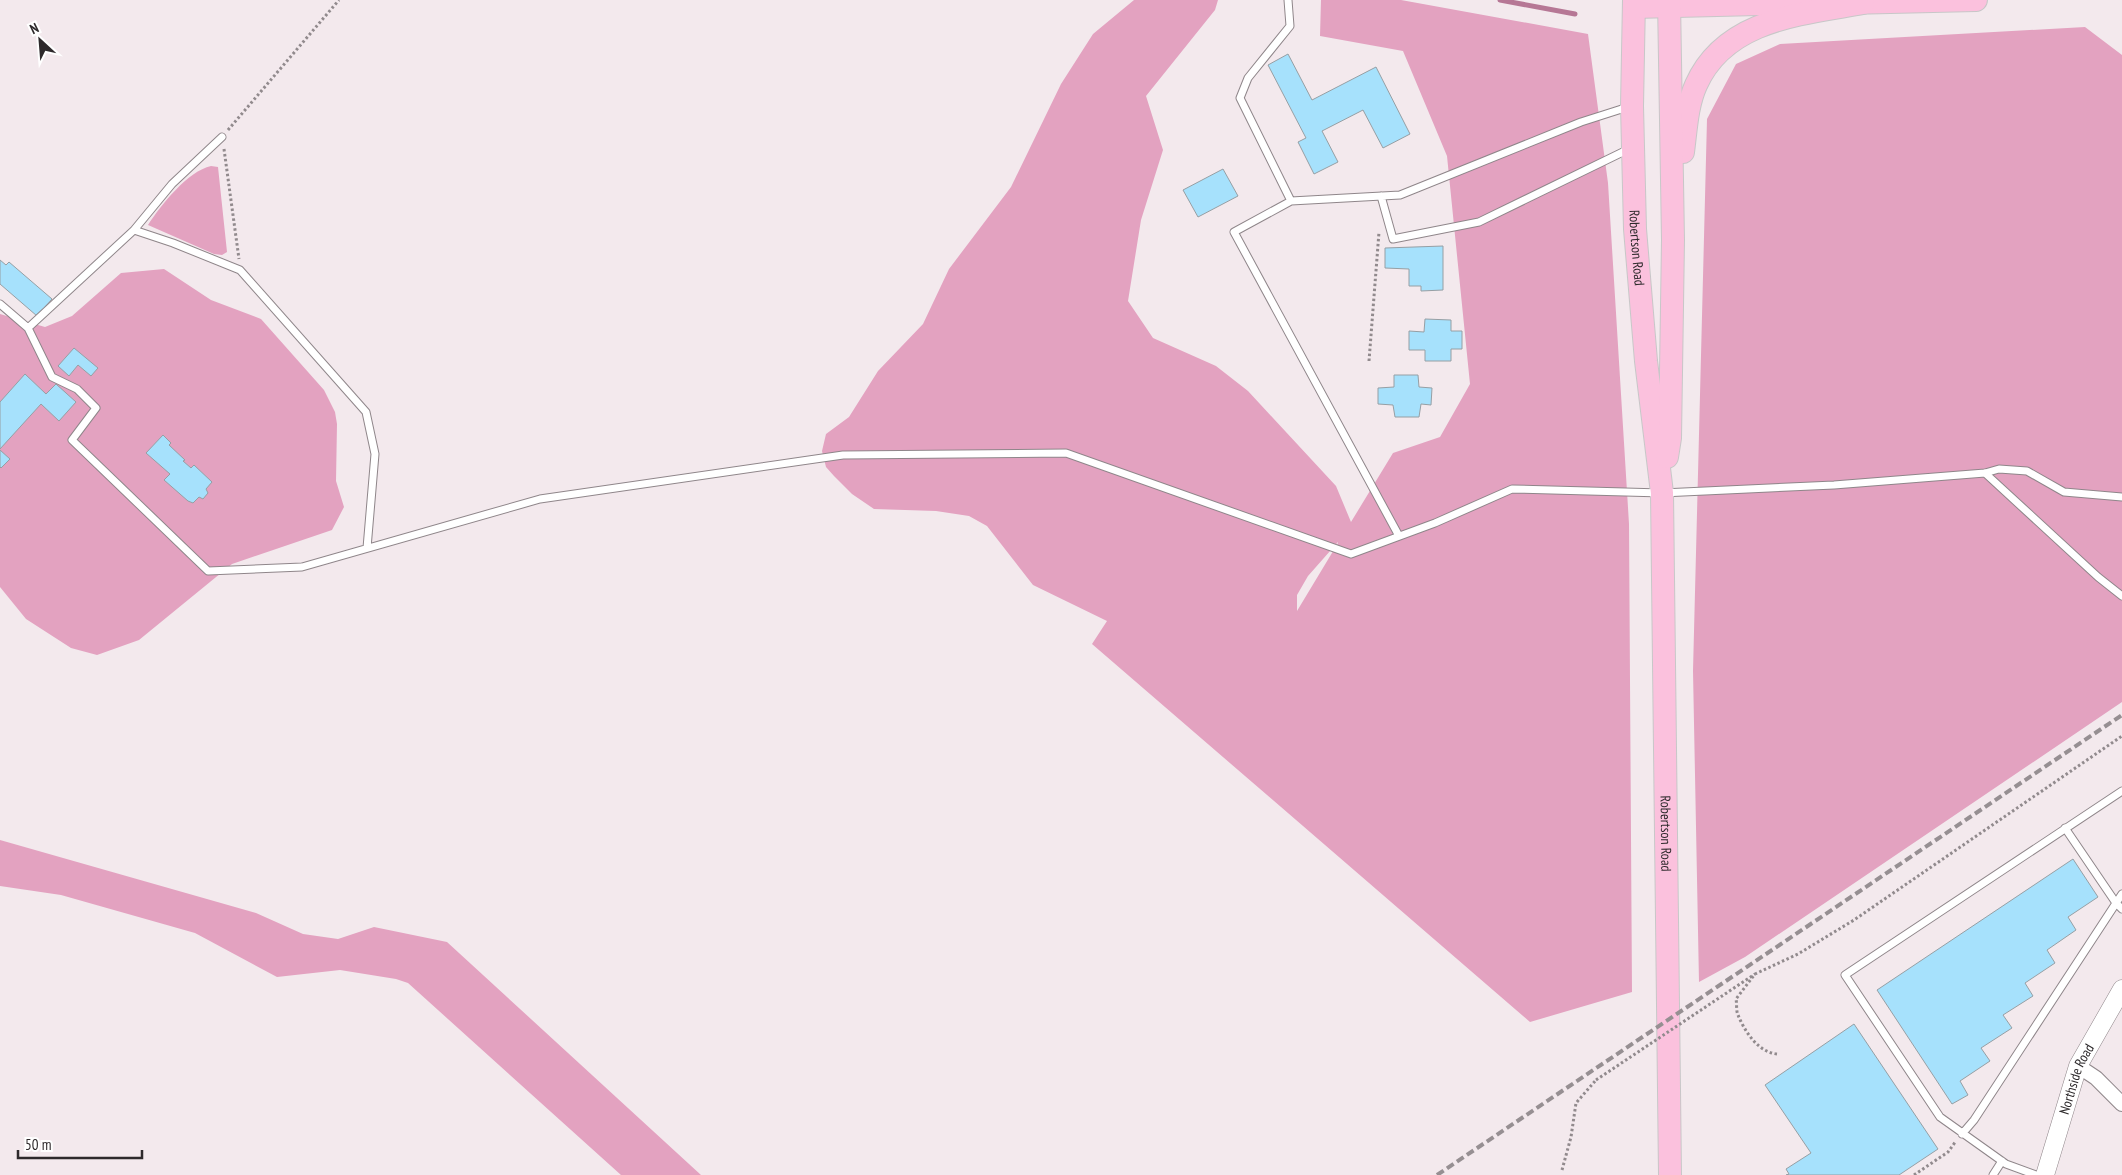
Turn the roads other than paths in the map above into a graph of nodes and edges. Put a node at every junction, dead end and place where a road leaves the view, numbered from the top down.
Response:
1 (1288, 0) edge
2 (1976, 0) edge
3 (1634, 3) edge
4 (1669, 3) edge
5 (1863, 3) junction
6 (1632, 106) junction
7 (222, 137) road end
8 (1633, 146) junction
9 (1381, 196) junction
10 (1291, 200) junction
11 (134, 230) junction
12 (1673, 240) junction
13 (0, 304) edge
14 (28, 328) junction
15 (1985, 473) junction
16 (1662, 493) junction
17 (2122, 497) edge
18 (1399, 536) junction
19 (367, 548) junction
20 (2122, 596) edge
21 (2122, 791) edge
22 (2065, 828) junction
23 (2122, 894) edge
24 (2116, 903) junction
25 (2122, 909) edge
26 (2122, 989) edge
27 (2078, 1066) junction
28 (2122, 1104) edge
29 (1962, 1134) junction
30 (2002, 1161) junction
31 (1670, 1175) edge
32 (1993, 1175) edge
33 (2036, 1175) edge
34 (2044, 1175) edge

1 - 10 lane
2 - 5 main road
3 - 4 main road
3 - 6 main road, Robertson Road
4 - 5 main road
4 - 12 main road, Robertson Road
5 - 12 main road
6 - 8 main road, Robertson Road
6 - 9 lane
7 - 11 lane
8 - 9 lane
8 - 16 main road, Robertson Road
9 - 10 lane
10 - 18 lane
11 - 14 lane
11 - 19 lane
12 - 16 main road, Robertson Road
13 - 14 lane
14 - 19 lane
15 - 16 lane
15 - 17 lane
15 - 20 lane
16 - 18 lane
16 - 31 main road, Robertson Road
18 - 19 lane
21 - 22 lane
22 - 24 lane
22 - 29 lane
23 - 24 lane
24 - 25 lane
24 - 29 lane
26 - 27 street, Northside Road
27 - 28 street
27 - 34 street, Northside Road
29 - 30 lane
30 - 32 lane
30 - 33 lane

